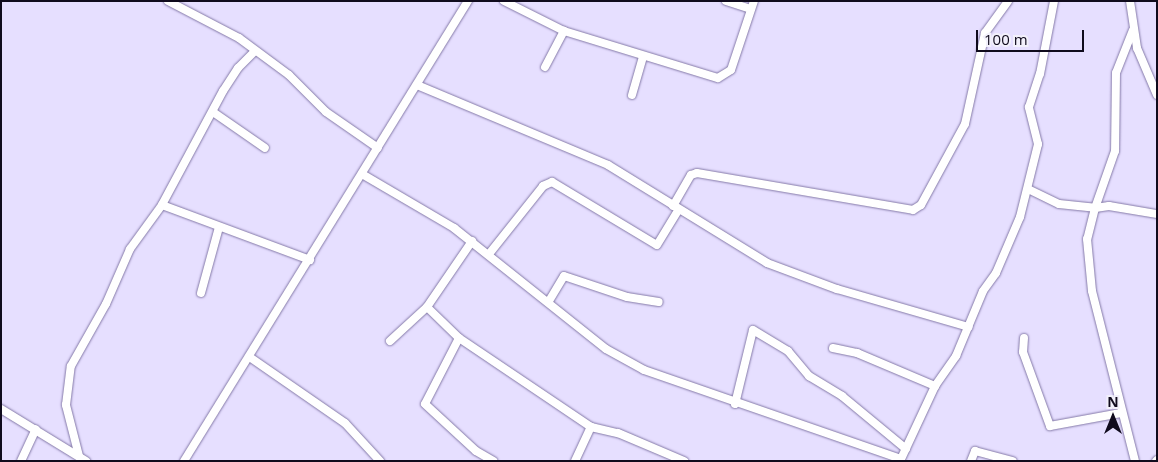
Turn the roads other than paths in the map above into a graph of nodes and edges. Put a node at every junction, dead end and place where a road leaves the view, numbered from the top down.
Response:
1 (168, 1) edge
2 (468, 1) edge
3 (504, 1) edge
4 (726, 1) edge
5 (1008, 1) edge
6 (1054, 1) edge
7 (1130, 1) edge
8 (752, 5) edge
9 (1133, 30) junction
10 (564, 31) junction
11 (255, 51) junction
12 (643, 57) junction
13 (545, 68) dead end
14 (417, 85) junction
15 (632, 95) dead end
16 (1157, 95) edge
17 (213, 112) junction
18 (265, 148) dead end
19 (378, 148) junction
20 (362, 174) junction
21 (1028, 189) junction
22 (162, 205) junction
23 (676, 208) junction
24 (1095, 208) junction
25 (1157, 214) edge
26 (219, 227) junction
27 (472, 241) junction
28 (490, 254) junction
29 (310, 260) junction
30 (201, 293) dead end
31 (550, 302) junction
32 (659, 302) dead end
33 (427, 307) junction
34 (969, 327) junction
35 (459, 338) junction
36 (1024, 338) dead end
37 (390, 341) dead end
38 (833, 348) dead end
39 (250, 358) junction
40 (935, 386) junction
41 (735, 404) junction
42 (1, 409) edge
43 (1121, 413) junction
44 (591, 427) junction
45 (36, 429) junction
46 (906, 449) junction
47 (83, 458) edge
48 (900, 460) edge
49 (21, 461) edge
50 (184, 461) edge
51 (380, 461) edge
52 (493, 461) edge
53 (575, 461) edge
54 (684, 461) edge
55 (971, 461) edge
56 (1013, 461) edge
57 (1135, 461) edge

1 - 11 street
2 - 14 street
3 - 10 street
4 - 8 street
5 - 23 street
6 - 21 street
7 - 9 street
8 - 12 street
9 - 16 street
9 - 24 street
10 - 12 street
10 - 13 street
11 - 17 street
11 - 19 street
12 - 15 street
14 - 19 street
14 - 23 street
17 - 18 street
17 - 22 street
19 - 20 street
20 - 27 street
20 - 29 street
21 - 24 street
21 - 34 street
22 - 26 street
22 - 47 street
23 - 28 street
23 - 34 street
24 - 25 street
24 - 43 street
26 - 29 street
26 - 30 street
27 - 28 street
27 - 33 street
28 - 31 street
29 - 39 street
31 - 32 street
31 - 41 street
33 - 35 street
33 - 37 street
34 - 40 street
35 - 44 street
35 - 52 street
36 - 43 street
38 - 40 street
39 - 50 street
39 - 51 street
40 - 46 street
41 - 46 street
41 - 48 street
42 - 45 street
43 - 57 street
44 - 53 street
44 - 54 street
45 - 47 street
45 - 49 street
46 - 48 street
55 - 56 street

